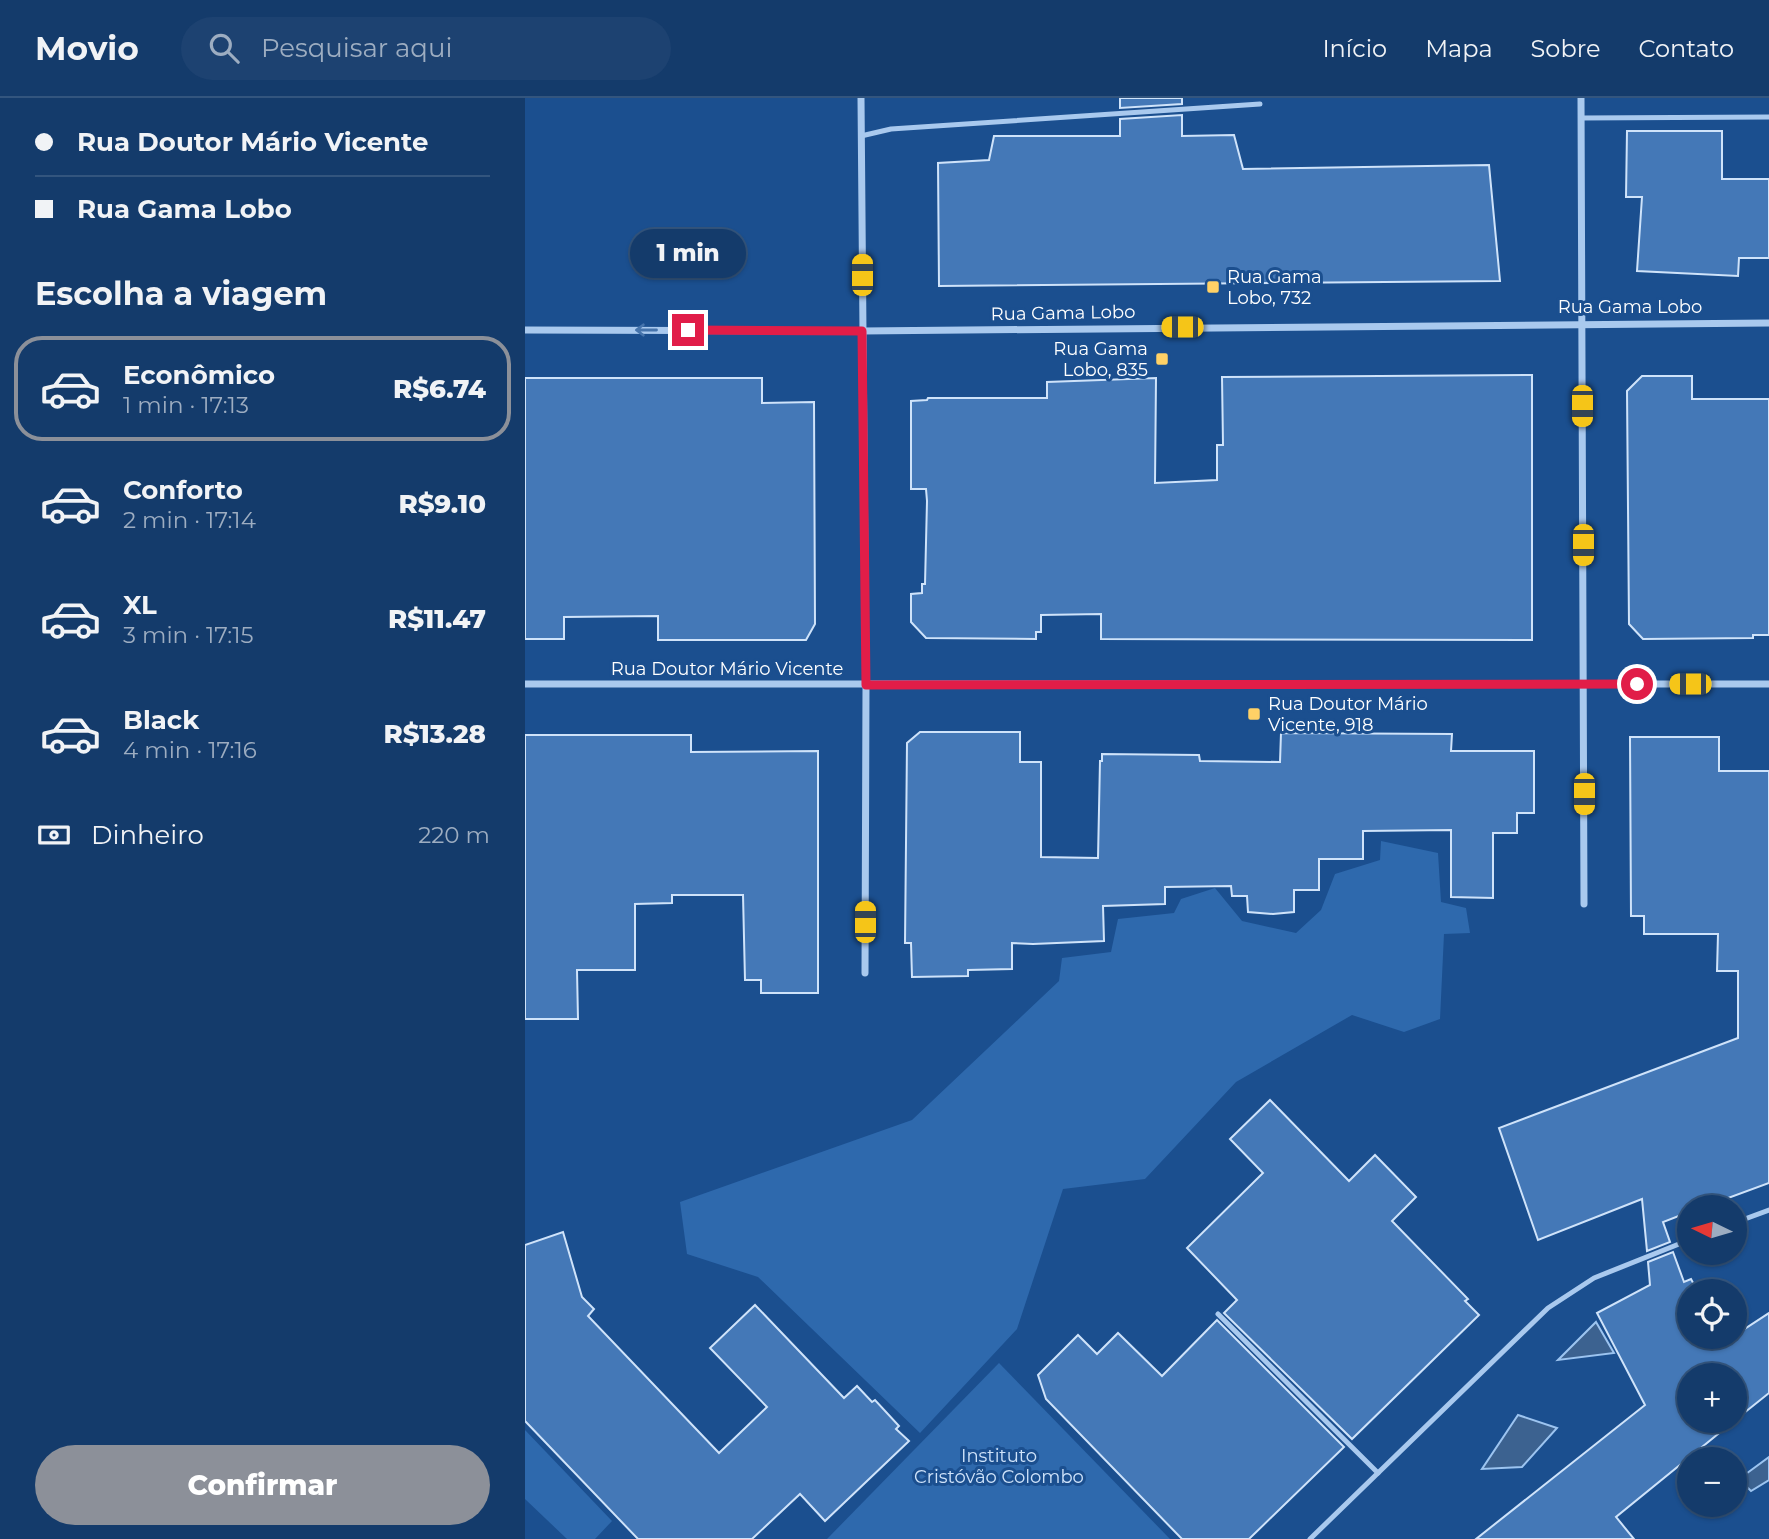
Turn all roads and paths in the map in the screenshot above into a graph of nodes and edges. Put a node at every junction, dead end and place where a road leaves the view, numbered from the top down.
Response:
1 (861, 98) edge
2 (1581, 98) edge
3 (1260, 104) dead end
4 (1769, 117) edge
5 (1581, 118) junction
6 (861, 136) junction
7 (1582, 323) junction
8 (1769, 323) edge
9 (525, 330) edge
10 (862, 331) junction
11 (525, 684) edge
12 (1584, 684) junction
13 (1769, 684) edge
14 (866, 685) junction
15 (1584, 904) dead end
16 (865, 973) dead end
17 (1769, 1210) edge
18 (1747, 1218) edge
19 (1677, 1245) edge
20 (1218, 1314) dead end
21 (1378, 1473) junction
22 (1310, 1539) edge

1 - 6 street
2 - 5 street
3 - 6 lane
4 - 5 lane
5 - 7 street
6 - 10 street
7 - 8 street, Rua Gama Lobo
7 - 10 street, Rua Gama Lobo
7 - 12 street
10 -> 9 street, Rua Gama Lobo
10 - 14 street
11 - 14 street, Rua Doutor Mário Vicente
12 - 13 street, Rua Doutor Mário Vicente
12 - 14 street, Rua Doutor Mário Vicente
12 - 15 street
14 - 16 street
17 - 18 lane
19 - 21 lane
20 - 21 lane
21 - 22 lane

